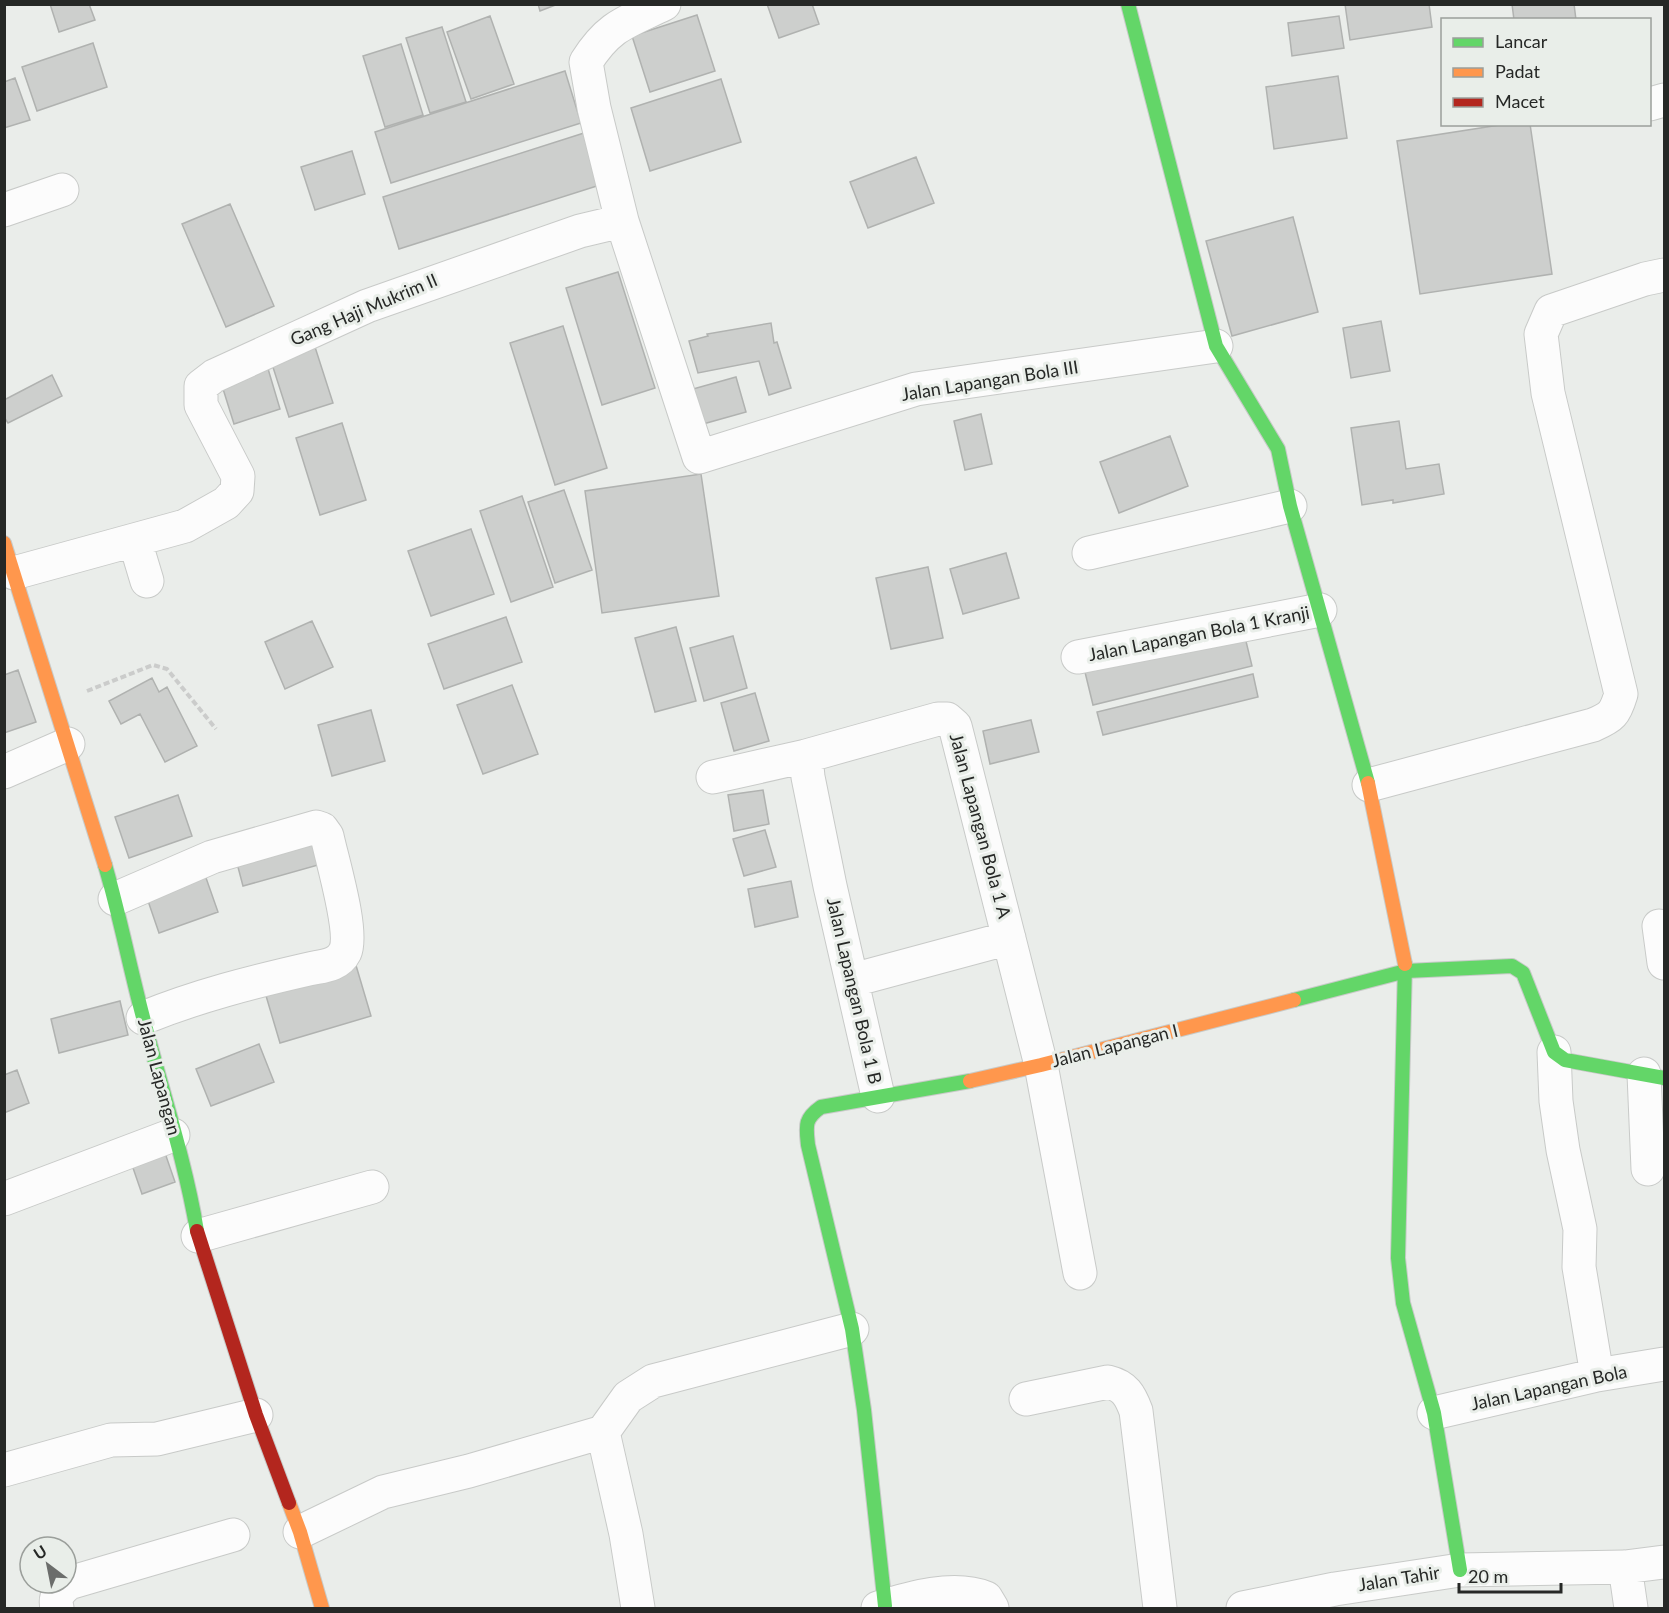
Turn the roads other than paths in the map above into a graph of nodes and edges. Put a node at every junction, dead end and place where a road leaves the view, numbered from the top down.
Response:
1 (664, 4) edge
2 (1128, 4) edge
3 (622, 13) edge
4 (62, 190) dead end
5 (4, 210) edge
6 (622, 221) junction
7 (1665, 275) edge
8 (1216, 346) junction
9 (1290, 506) junction
10 (135, 541) junction
11 (1089, 553) dead end
12 (9, 558) edge
13 (147, 581) dead end
14 (1320, 610) junction
15 (1078, 657) dead end
16 (68, 744) junction
17 (806, 756) junction
18 (4, 772) edge
19 (713, 777) dead end
20 (1369, 785) junction
21 (115, 899) junction
22 (1659, 926) dead end
23 (1009, 938) junction
24 (1665, 963) edge
25 (1406, 971) junction
26 (853, 980) junction
27 (143, 1018) junction
28 (1554, 1052) junction
29 (1041, 1065) junction
30 (1654, 1076) edge
31 (878, 1096) junction
32 (173, 1135) junction
33 (1648, 1169) dead end
34 (372, 1187) dead end
35 (4, 1199) edge
36 (198, 1236) junction
37 (1080, 1273) dead end
38 (852, 1329) junction
39 (1665, 1364) edge
40 (1597, 1375) junction
41 (1026, 1399) dead end
42 (1434, 1413) junction
43 (256, 1414) junction
44 (603, 1432) junction
45 (4, 1470) edge
46 (300, 1532) junction
47 (233, 1535) dead end
48 (1665, 1562) edge
49 (1625, 1567) junction
50 (1460, 1569) junction
51 (1336, 1598) edge
52 (882, 1607) edge
53 (57, 1608) edge
54 (322, 1608) edge
55 (638, 1608) edge
56 (993, 1608) edge
57 (1160, 1608) edge
58 (1243, 1608) edge
59 (1631, 1608) edge

1 - 3 street
2 - 8 street
3 - 6 street
4 - 5 street
6 - 8 street, Jalan Lapangan Bola III
6 - 10 street, Gang Haji Mukrim II
7 - 20 street
8 - 9 street
9 - 11 street
9 - 14 street
10 - 12 street, Gang Haji Mukrim II
10 - 13 street
12 - 16 street, Jalan Lapangan
14 - 15 street, Jalan Lapangan Bola 1 Kranji
14 - 20 street
16 - 18 street
16 - 21 street, Jalan Lapangan
17 - 19 street, Jalan Lapangan Bola 1 A
17 - 23 street, Jalan Lapangan Bola 1 A
17 - 26 street, Jalan Lapangan Bola 1 B
20 - 25 street
21 - 27 street, Jalan Lapangan
21 - 27 street
22 - 24 street
23 - 26 street
23 - 29 street, Jalan Lapangan Bola 1 A
25 - 28 street, Jalan Lapangan I
25 - 29 street, Jalan Lapangan I
25 - 42 street
26 - 31 street, Jalan Lapangan Bola 1 B
27 - 32 street, Jalan Lapangan
28 - 30 street
28 - 40 street
29 - 31 street, Jalan Lapangan I
29 - 37 street, Jalan Lapangan Bola 1 A
30 - 33 street
31 - 38 street, Jalan Lapangan I
32 - 35 street
32 - 36 street, Jalan Lapangan
34 - 36 street
36 - 43 street, Jalan Lapangan
38 - 44 street
38 - 52 street
39 - 40 street, Jalan Lapangan Bola
40 - 42 street, Jalan Lapangan Bola
41 - 57 street
42 - 50 street
43 - 45 street
43 - 46 street, Jalan Lapangan
44 - 46 street
44 - 55 street
46 - 54 street, Jalan Lapangan
47 - 53 street
48 - 49 street, Jalan Tahir
49 - 50 street, Jalan Tahir
49 - 59 street
50 - 51 street, Jalan Tahir
51 - 58 street, Jalan Tahir
52 - 56 street

